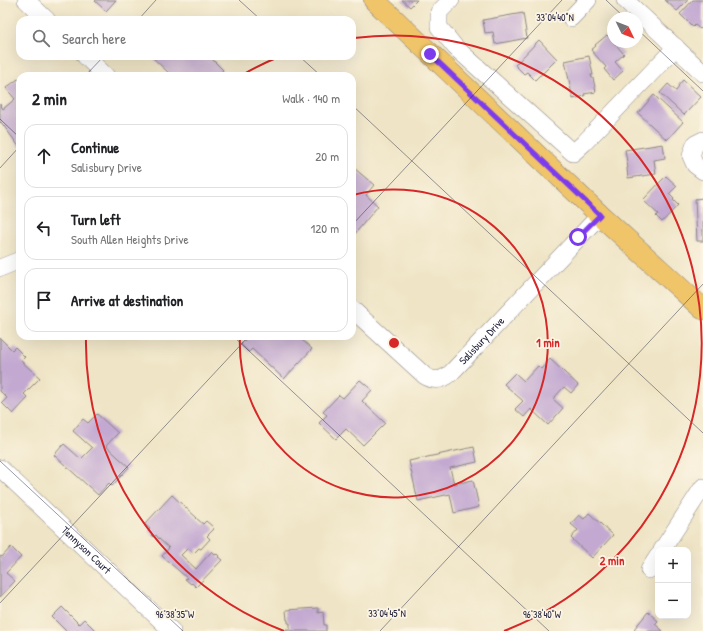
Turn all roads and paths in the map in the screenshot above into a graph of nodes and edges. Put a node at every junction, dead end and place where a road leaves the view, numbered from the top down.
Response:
1 (26, 0) edge
2 (374, 0) edge
3 (451, 0) edge
4 (588, 0) edge
5 (625, 0) edge
6 (43, 16) edge
7 (571, 18) dead end
8 (676, 47) junction
9 (89, 60) edge
10 (102, 72) edge
11 (703, 73) edge
12 (703, 140) edge
13 (703, 171) edge
14 (600, 215) junction
15 (16, 262) edge
16 (0, 268) edge
17 (703, 310) edge
18 (356, 313) edge
19 (0, 468) edge
20 (703, 487) edge
21 (664, 547) edge
22 (172, 631) edge

1 - 6 street
2 - 14 main road
3 - 8 street
4 - 7 street
5 - 8 street
8 - 11 street
9 - 10 street
12 - 13 street
14 - 17 main road
14 - 18 street, Salisbury Drive
15 - 16 street
19 - 22 street, Tennyson Court
20 - 21 street

